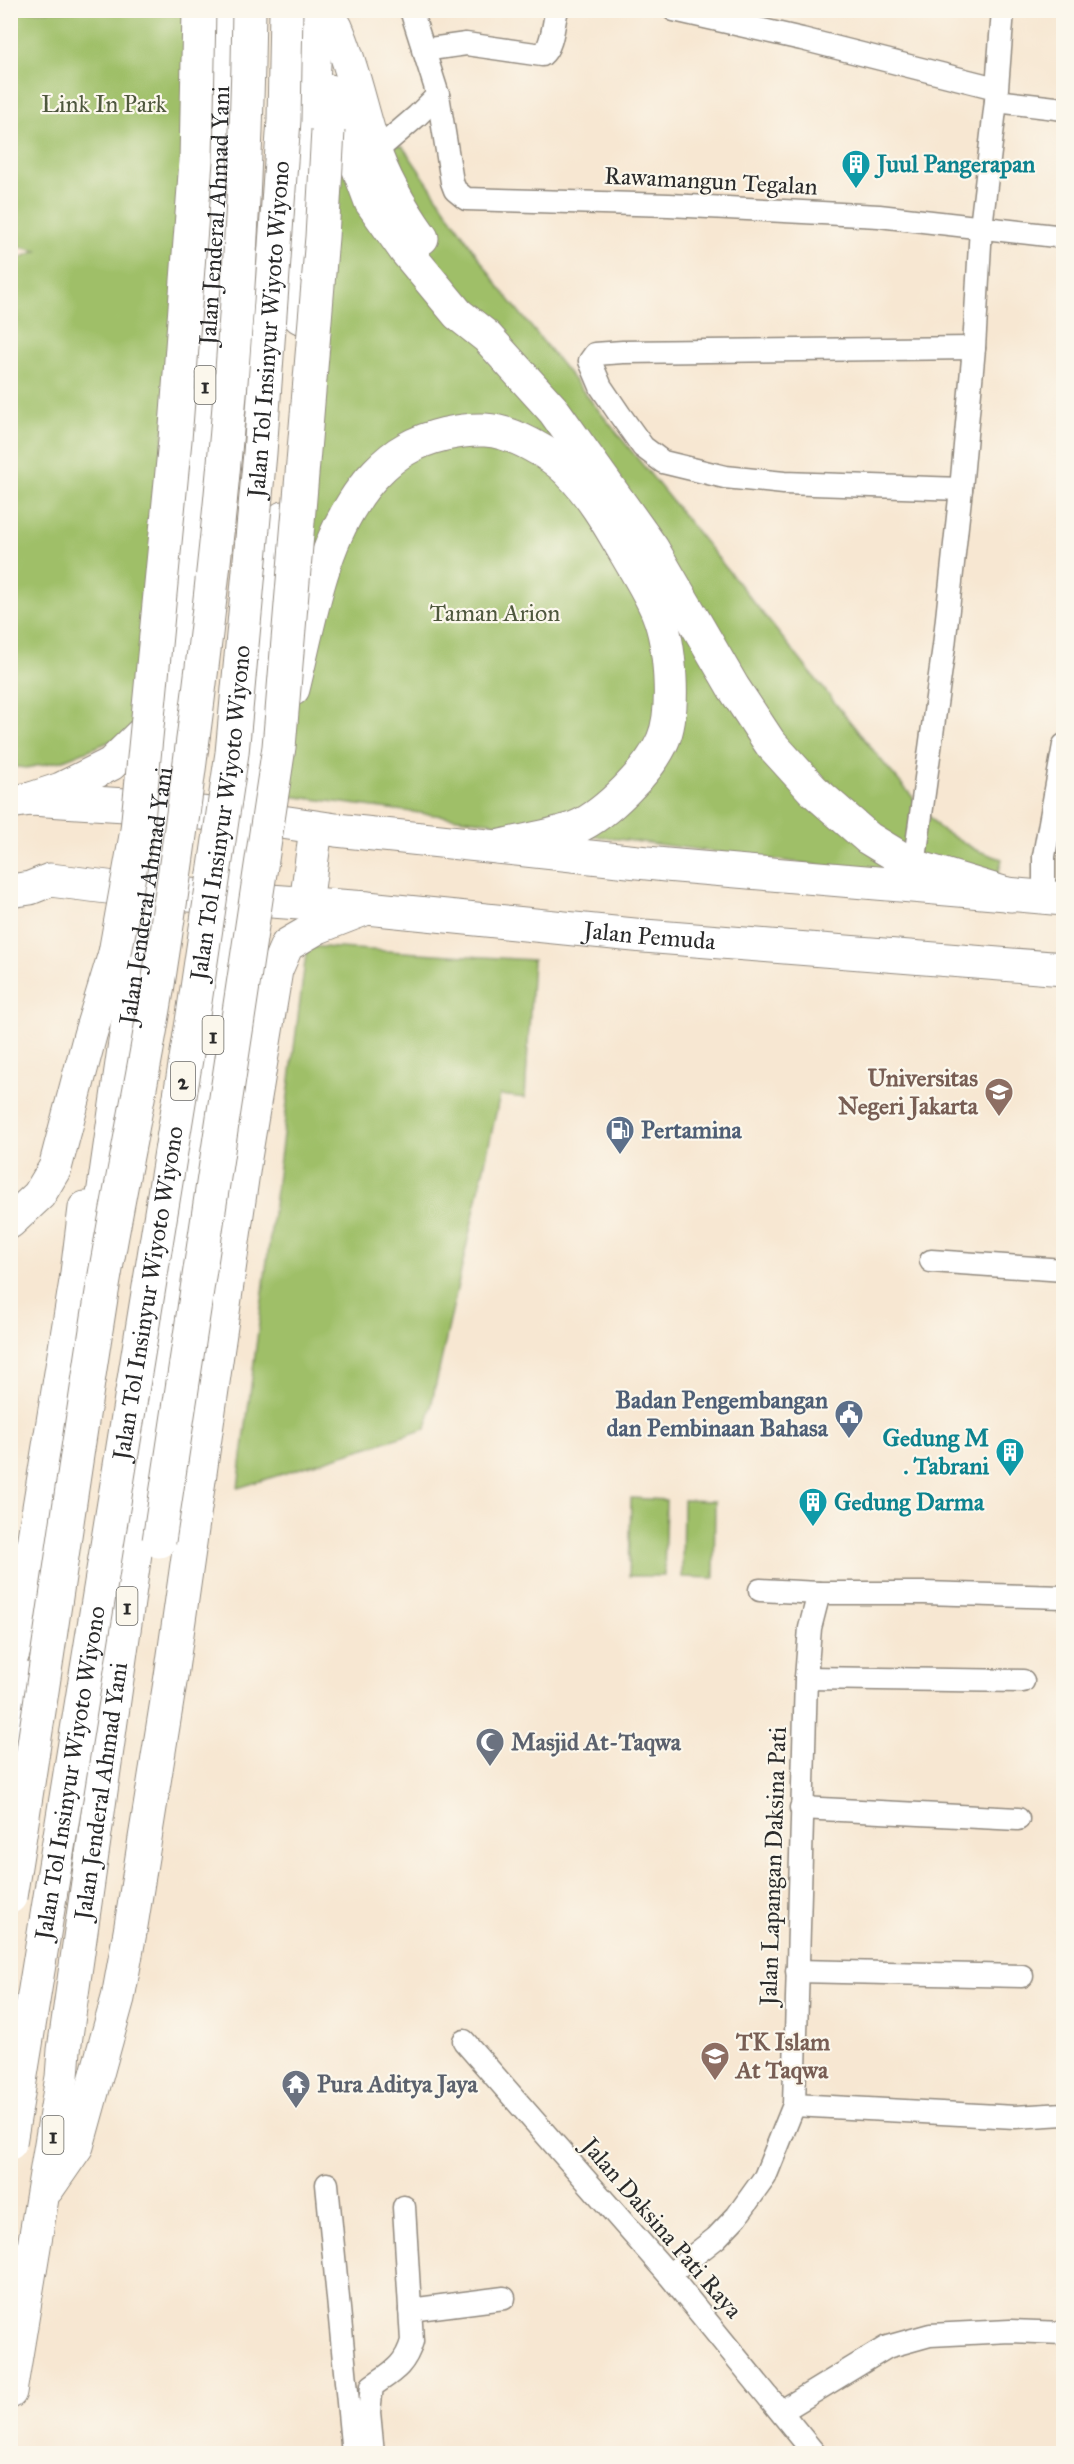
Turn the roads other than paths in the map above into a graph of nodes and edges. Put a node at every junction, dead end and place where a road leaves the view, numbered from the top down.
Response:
1 (199, 10) edge
2 (223, 10) edge
3 (249, 10) edge
4 (285, 10) edge
5 (411, 10) edge
6 (557, 10) edge
7 (674, 10) edge
8 (1003, 10) edge
9 (330, 16) edge
10 (423, 50) junction
11 (330, 91) junction
12 (996, 94) junction
13 (438, 95) junction
14 (1064, 109) edge
15 (384, 143) junction
16 (981, 227) junction
17 (1064, 237) edge
18 (487, 337) junction
19 (974, 348) junction
20 (961, 489) junction
21 (174, 701) junction
22 (1064, 745) edge
23 (279, 747) junction
24 (17, 795) edge
25 (159, 809) junction
26 (246, 818) junction
27 (316, 828) junction
28 (498, 847) junction
29 (914, 866) junction
30 (10, 869) edge
31 (50, 880) junction
32 (10, 891) edge
33 (148, 892) junction
34 (1010, 895) junction
35 (1054, 898) edge
36 (234, 899) junction
37 (306, 904) junction
38 (367, 908) junction
39 (115, 953) junction
40 (1064, 969) edge
41 (10, 1222) edge
42 (931, 1261) dead end
43 (1064, 1270) edge
44 (760, 1590) dead end
45 (819, 1593) junction
46 (1064, 1597) edge
47 (14, 1652) edge
48 (806, 1678) junction
49 (1023, 1681) dead end
50 (10, 1774) edge
51 (801, 1808) junction
52 (1018, 1819) dead end
53 (10, 1897) edge
54 (797, 1971) junction
55 (1022, 1976) dead end
56 (464, 2041) dead end
57 (63, 2077) junction
58 (794, 2105) junction
59 (1064, 2114) edge
60 (10, 2143) edge
61 (327, 2184) dead end
62 (44, 2192) junction
63 (404, 2207) dead end
64 (669, 2275) junction
65 (504, 2298) dead end
66 (410, 2310) junction
67 (1064, 2333) edge
68 (10, 2392) edge
69 (782, 2411) junction
70 (353, 2454) edge
71 (373, 2454) edge
72 (815, 2454) edge

1 - 39 main road, bridge
2 - 21 main road, Jalan Jenderal Ahmad Yani / 1
3 - 53 main road, Jalan Tol Insinyur Wiyoto Wiyono / 2, bridge
4 - 60 main road, Jalan Tol Insinyur Wiyoto Wiyono / 2, bridge
5 - 10 street, Rawamangun Tegalan
6 - 10 street
7 - 12 street
8 - 12 street
9 - 11 main road
9 - 15 main road
9 - 26 main road, Jalan Jenderal Ahmad Yani / 1
10 - 13 street, Rawamangun Tegalan
11 - 18 main road
11 - 23 main road, bridge
12 - 14 street
12 - 16 street
13 - 15 street
13 - 16 street, Rawamangun Tegalan
15 - 18 main road
16 - 17 street, Rawamangun Tegalan
16 - 19 street
18 - 29 main road
19 - 20 street
19 - 20 street
20 - 29 street
21 - 24 main road
21 - 25 main road, Jalan Jenderal Ahmad Yani / 1
22 - 35 street
23 - 28 main road, bridge
23 - 57 main road, bridge
24 - 25 main road
25 - 26 main road
25 - 33 main road, Jalan Jenderal Ahmad Yani / 1
26 - 27 main road
26 - 36 main road, Jalan Jenderal Ahmad Yani / 1
27 - 28 main road
27 - 37 main road
28 - 34 main road
29 - 34 main road
30 - 31 main road, Jalan Pemuda
31 - 32 main road
31 - 33 main road, Jalan Pemuda
33 - 36 main road, Jalan Pemuda
33 - 50 main road, Jalan Jenderal Ahmad Yani / 1
34 - 35 main road
36 - 37 main road, Jalan Pemuda
36 - 57 main road, Jalan Jenderal Ahmad Yani / 1
37 - 38 main road, Jalan Pemuda
38 - 40 main road, Jalan Pemuda
38 - 62 main road
39 - 41 main road
39 - 47 main road
42 - 43 street
44 - 45 street
45 - 46 street
45 - 48 street, Jalan Lapangan Daksina Pati
48 - 49 street
48 - 51 street, Jalan Lapangan Daksina Pati
51 - 52 street
51 - 54 street, Jalan Lapangan Daksina Pati
54 - 55 street
54 - 58 street, Jalan Lapangan Daksina Pati
56 - 64 street, Jalan Daksina Pati Raya
57 - 62 main road, Jalan Jenderal Ahmad Yani / 1
58 - 59 street
58 - 64 street, Jalan Lapangan Daksina Pati
61 - 70 street
62 - 68 main road, Jalan Jenderal Ahmad Yani / 1
63 - 66 street
64 - 69 street, Jalan Daksina Pati Raya
65 - 66 street
66 - 71 street
67 - 69 street
69 - 72 street, Jalan Daksina Pati Raya

